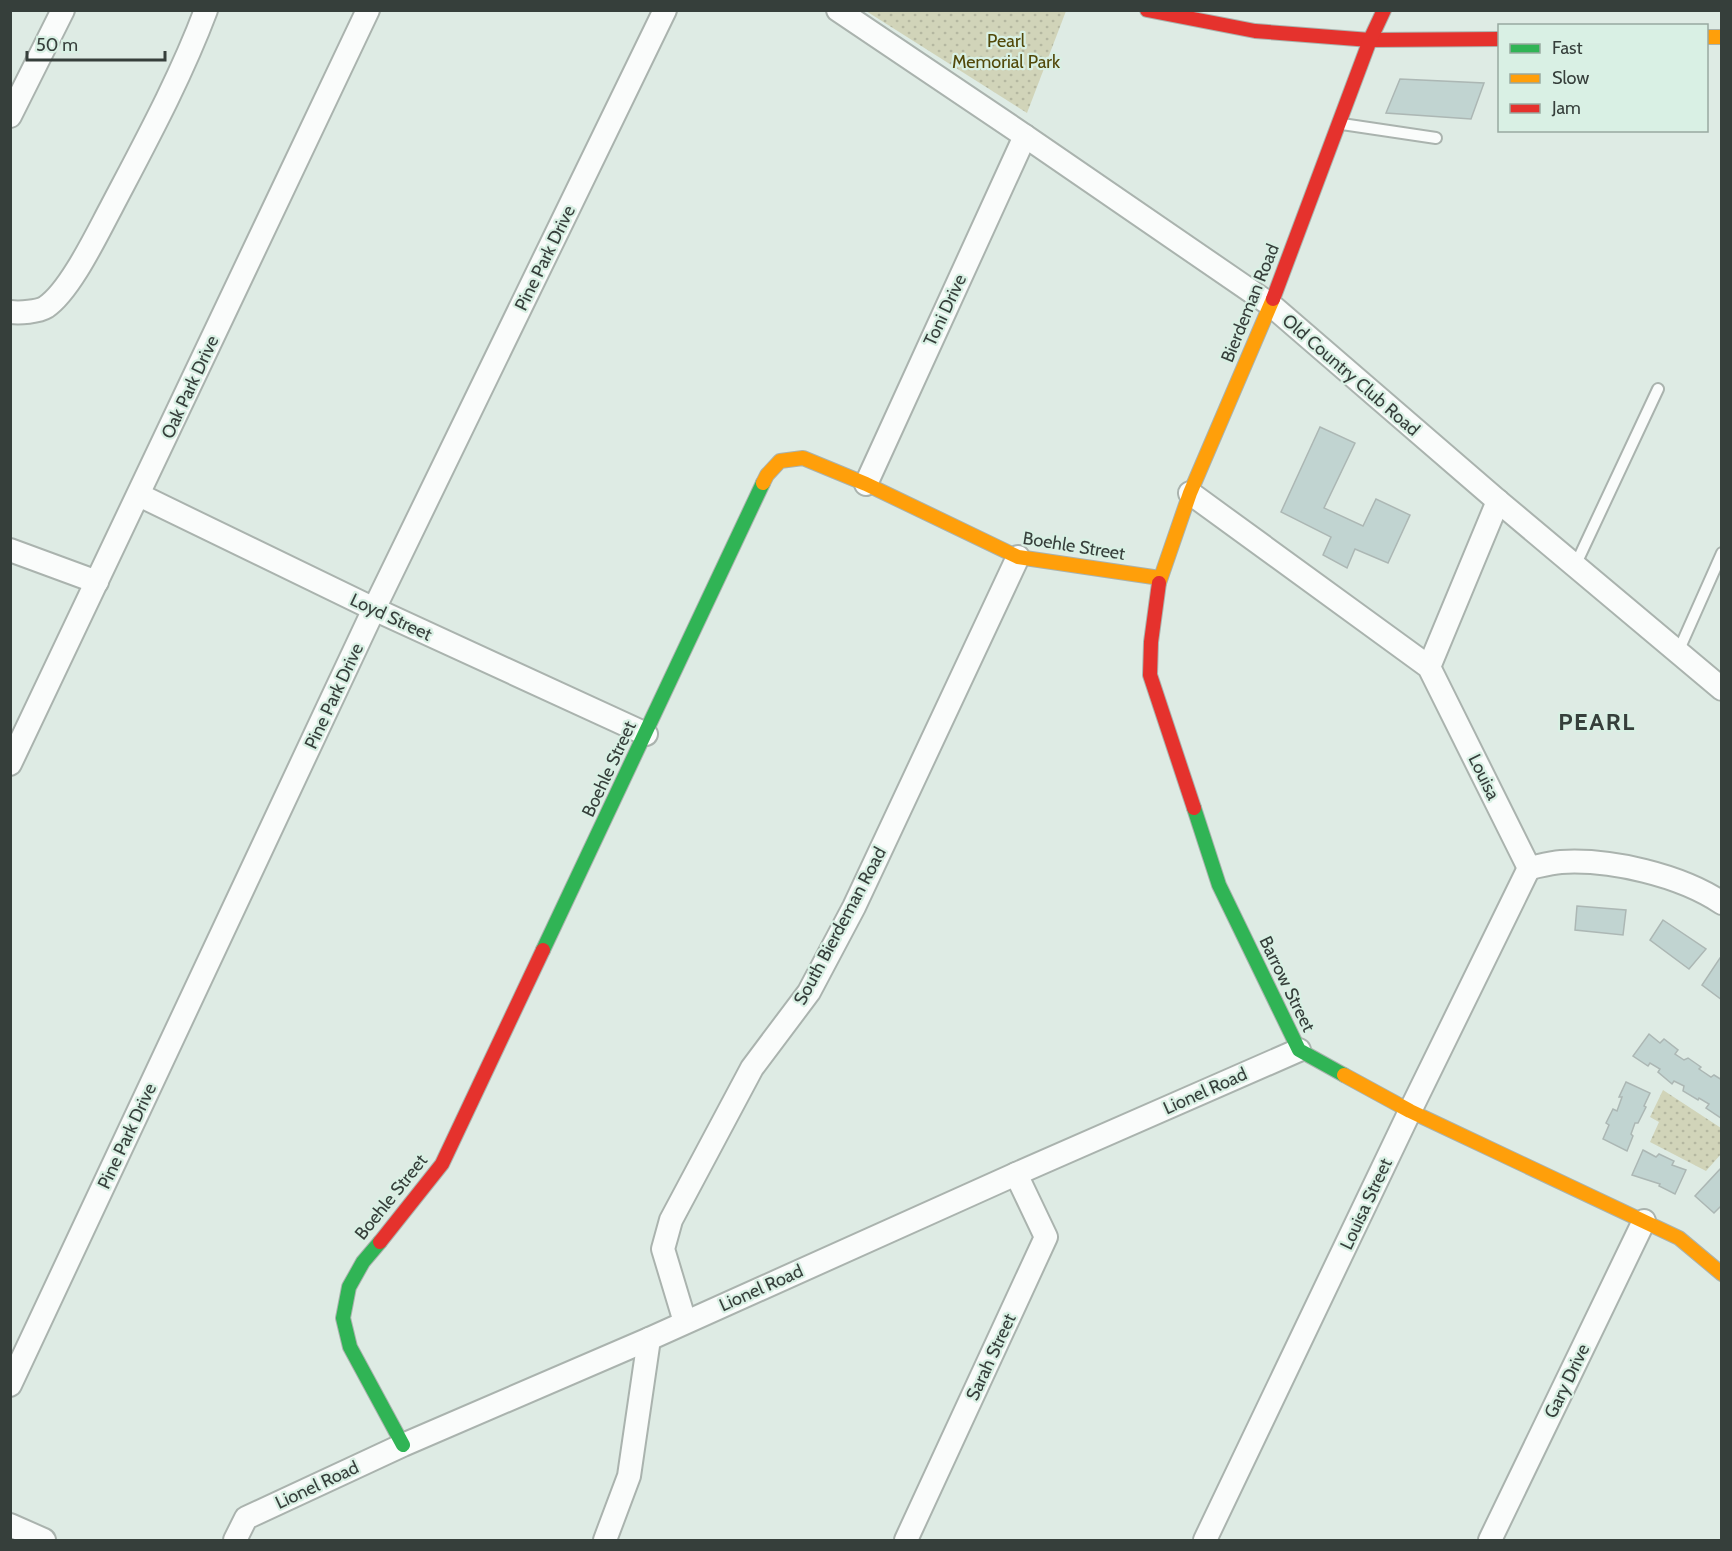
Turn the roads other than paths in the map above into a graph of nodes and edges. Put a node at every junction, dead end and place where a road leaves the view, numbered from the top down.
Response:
1 (63, 10) edge
2 (206, 10) edge
3 (368, 10) edge
4 (665, 10) edge
5 (838, 10) edge
6 (1147, 10) edge
7 (1384, 10) edge
8 (1370, 39) junction
9 (1498, 39) edge
10 (10, 117) edge
11 (1339, 123) junction
12 (1025, 136) junction
13 (1436, 138) dead end
14 (1271, 305) junction
15 (10, 312) edge
16 (1658, 389) dead end
17 (866, 484) junction
18 (1190, 493) junction
19 (139, 495) junction
20 (1498, 501) junction
21 (10, 549) edge
22 (1722, 553) edge
23 (1018, 557) junction
24 (1575, 566) junction
25 (1160, 578) junction
26 (97, 582) junction
27 (374, 609) junction
28 (1678, 652) junction
29 (1429, 667) junction
30 (1722, 689) edge
31 (646, 734) junction
32 (10, 764) edge
33 (1529, 868) junction
34 (1722, 903) edge
35 (1299, 1050) junction
36 (1410, 1111) junction
37 (1016, 1174) junction
38 (1644, 1221) junction
39 (1722, 1274) edge
40 (685, 1322) junction
41 (649, 1339) junction
42 (10, 1384) edge
43 (403, 1445) junction
44 (10, 1525) edge
45 (44, 1540) edge
46 (235, 1540) edge
47 (605, 1540) edge
48 (906, 1540) edge
49 (1205, 1540) edge
50 (1490, 1540) edge

1 - 10 street
2 - 15 street
3 - 19 street, Oak Park Drive
4 - 27 street, Pine Park Drive
5 - 12 street, Old Country Club Road
6 - 8 street
7 - 8 street, Bierdeman Road
8 - 9 street
8 - 11 street, Bierdeman Road
11 - 13 lane
11 - 14 street, Bierdeman Road
12 - 14 street, Old Country Club Road
12 - 17 street, Toni Drive
14 - 18 street, Bierdeman Road
14 - 20 street, Old Country Club Road
16 - 24 lane
17 - 23 street, Boehle Street
17 - 31 street, Boehle Street
18 - 25 street, Bierdeman Road
18 - 29 street
19 - 26 street, Oak Park Drive
19 - 27 street, Loyd Street
20 - 24 street, Old Country Club Road
20 - 29 street
21 - 26 street
22 - 28 lane
23 - 25 street, Boehle Street
23 - 40 street, South Bierdeman Road
24 - 28 street, Old Country Club Road
25 - 35 street, Barrow Street
26 - 32 street, Oak Park Drive
27 - 31 street, Loyd Street
27 - 42 street, Pine Park Drive
28 - 30 street, Old Country Club Road
29 - 33 street, Louisa
31 - 43 street, Boehle Street
33 - 34 street
33 - 36 street, Louisa Street
35 - 36 street, Barrow Street
35 - 37 street, Lionel Road
36 - 38 street, Barrow Street
36 - 49 street, Louisa Street
37 - 40 street, Lionel Road
37 - 48 street, Sarah Street
38 - 39 street, Barrow Street
38 - 50 street, Gary Drive
40 - 41 street, Lionel Road
41 - 43 street, Lionel Road
41 - 47 street
43 - 46 street, Lionel Road
44 - 45 street

